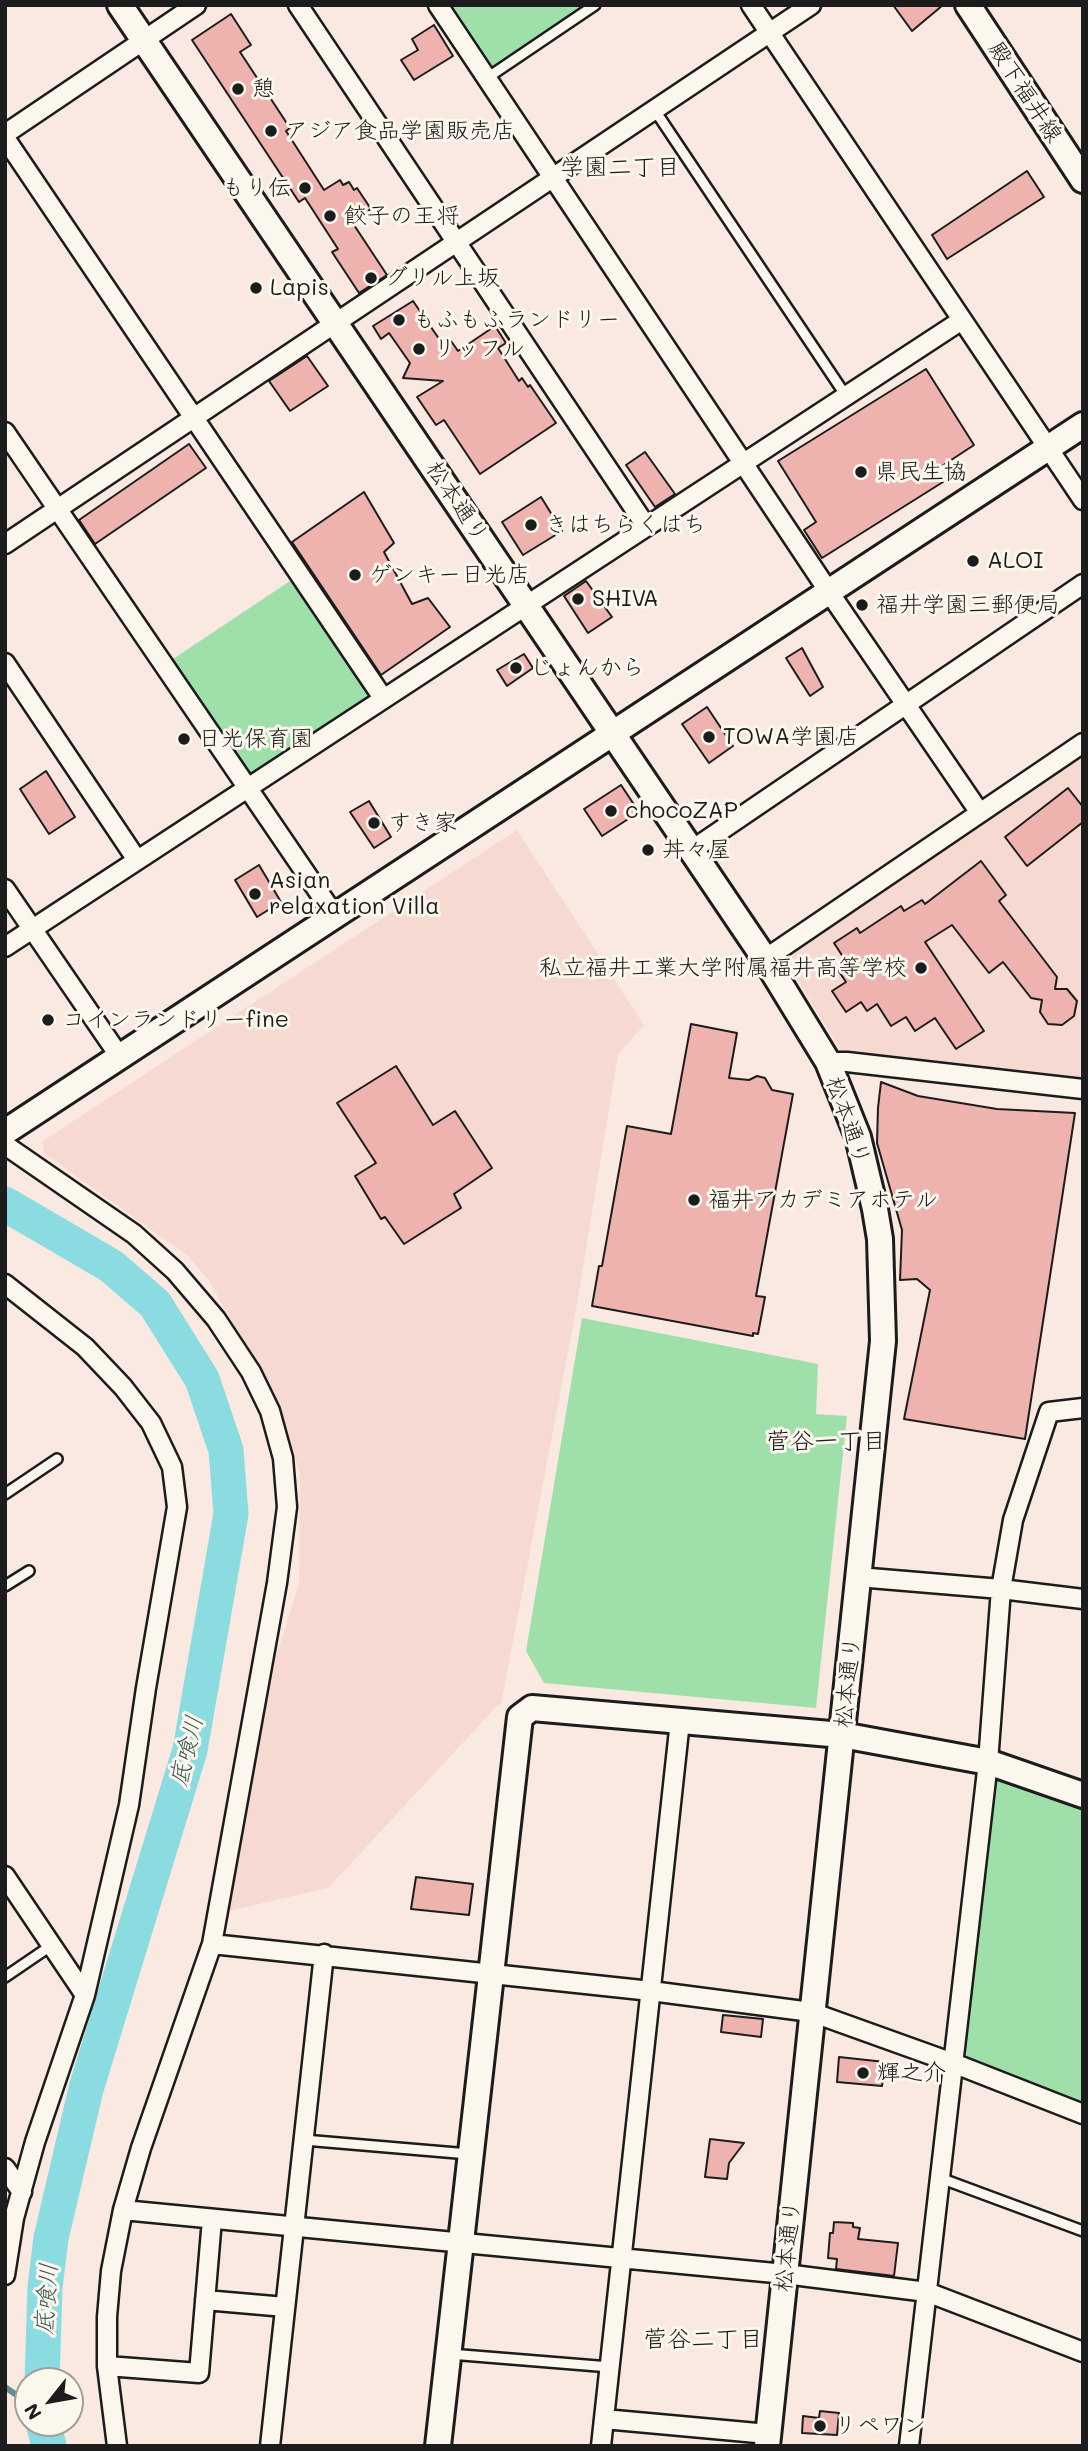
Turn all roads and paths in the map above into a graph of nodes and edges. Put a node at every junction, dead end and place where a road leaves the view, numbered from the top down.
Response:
1 (120, 5) edge
2 (196, 5) edge
3 (298, 5) edge
4 (438, 5) edge
5 (594, 5) edge
6 (751, 5) edge
7 (811, 5) edge
8 (968, 5) edge
9 (770, 33) junction
10 (143, 41) junction
11 (487, 78) junction
12 (654, 109) junction
13 (5, 136) edge
14 (552, 177) junction
15 (1083, 180) edge
16 (456, 242) junction
17 (962, 320) junction
18 (336, 323) junction
19 (846, 396) junction
20 (194, 417) junction
21 (1083, 425) edge
22 (5, 432) edge
23 (1048, 447) junction
24 (743, 463) junction
25 (1083, 500) edge
26 (57, 509) junction
27 (646, 526) junction
28 (5, 544) edge
29 (1083, 584) edge
30 (829, 592) junction
31 (526, 604) junction
32 (5, 663) edge
33 (383, 698) junction
34 (905, 703) junction
35 (613, 732) junction
36 (1083, 743) edge
37 (247, 788) junction
38 (980, 813) junction
39 (692, 850) junction
40 (137, 860) junction
41 (5, 888) edge
42 (334, 916) junction
43 (33, 929) junction
44 (5, 947) edge
45 (765, 959) junction
46 (120, 1057) junction
47 (828, 1062) junction
48 (1083, 1089) edge
49 (5, 1132) edge
50 (5, 1145) edge
51 (5, 1284) edge
52 (1083, 1408) edge
53 (57, 1459) dead end
54 (5, 1494) edge
55 (29, 1571) dead end
56 (858, 1577) junction
57 (5, 1586) edge
58 (1001, 1589) junction
59 (1083, 1599) edge
60 (680, 1721) junction
61 (842, 1735) junction
62 (988, 1762) junction
63 (1083, 1795) edge
64 (5, 1876) edge
65 (212, 1944) junction
66 (52, 1945) junction
67 (324, 1954) junction
68 (491, 1975) junction
69 (5, 1978) edge
70 (651, 1992) junction
71 (85, 1994) junction
72 (811, 2012) junction
73 (953, 2063) junction
74 (1083, 2114) edge
75 (304, 2140) junction
76 (471, 2154) junction
77 (5, 2168) edge
78 (940, 2178) junction
79 (22, 2192) junction
80 (123, 2210) junction
81 (212, 2219) junction
82 (294, 2227) junction
83 (1083, 2231) edge
84 (461, 2244) junction
85 (622, 2259) junction
86 (785, 2274) junction
87 (5, 2275) edge
88 (927, 2292) junction
89 (205, 2300) junction
90 (285, 2307) junction
91 (1083, 2352) edge
92 (448, 2354) junction
93 (107, 2366) junction
94 (610, 2367) junction
95 (604, 2419) junction
96 (767, 2440) edge
97 (117, 2446) edge
98 (270, 2446) edge
99 (438, 2446) edge
100 (601, 2446) edge
101 (909, 2446) edge

1 - 10 street, 松本通り
2 - 10 street
3 - 16 street
4 - 11 street
5 - 11 lane
6 - 9 street
7 - 9 street
8 - 15 street, 殿下福井線
9 - 12 street
9 - 17 street
10 - 13 street
10 - 18 street, 松本通り
11 - 14 street
12 - 14 street
12 - 19 lane
13 - 20 street
14 - 16 street
14 - 24 street
16 - 18 street
16 - 27 street
17 - 19 street
17 - 23 street
18 - 20 street
18 - 31 street, 松本通り
19 - 24 street
20 - 26 street
20 - 33 street
21 - 23 street
22 - 26 street
23 - 25 street
23 - 30 street
24 - 27 street
24 - 30 street
26 - 28 street
26 - 37 street
27 - 31 street
29 - 34 street
30 - 34 street
30 - 35 street
31 - 33 street
31 - 35 street, 松本通り
32 - 40 street
33 - 37 street
34 - 38 street
34 - 39 street
35 - 39 street, 松本通り
35 - 42 street
36 - 38 street
37 - 40 street
37 - 42 street
38 - 45 street
39 - 45 street, 松本通り
40 - 43 street
41 - 43 street
42 - 46 street
43 - 44 street
43 - 46 street
45 - 47 street, 松本通り
46 - 49 street
47 - 48 street
47 - 56 street, 松本通り
50 - 65 street
51 - 71 street
52 - 58 street
53 - 54 lane
55 - 57 lane
56 - 58 street
56 - 61 street, 松本通り
58 - 59 street
58 - 62 street
60 - 61 street
60 - 68 street
60 - 70 street
61 - 62 street
61 - 72 street, 松本通り
62 - 63 street
62 - 73 street
64 - 66 street
65 - 67 street
65 - 80 street
66 - 69 lane
66 - 71 street
67 - 68 street
67 - 75 street
68 - 70 street
68 - 76 street
70 - 72 street
70 - 85 street
71 - 79 street
72 - 73 street
72 - 86 street, 松本通り
73 - 74 street
73 - 78 street
75 - 76 lane
75 - 82 street
76 - 84 street
77 - 79 street
78 - 83 lane
78 - 88 street
79 - 87 street
80 - 81 street
80 - 93 street
81 - 82 street
81 - 89 street
82 - 84 street
82 - 90 street
84 - 85 street
84 - 92 street
85 - 86 street
85 - 94 street
86 - 88 street
86 - 96 street, 松本通り
88 - 91 street
88 - 101 street
89 - 90 street
89 - 93 street
90 - 98 street
92 - 94 lane
92 - 99 street
93 - 97 street
94 - 95 street
95 - 96 street
95 - 100 street

